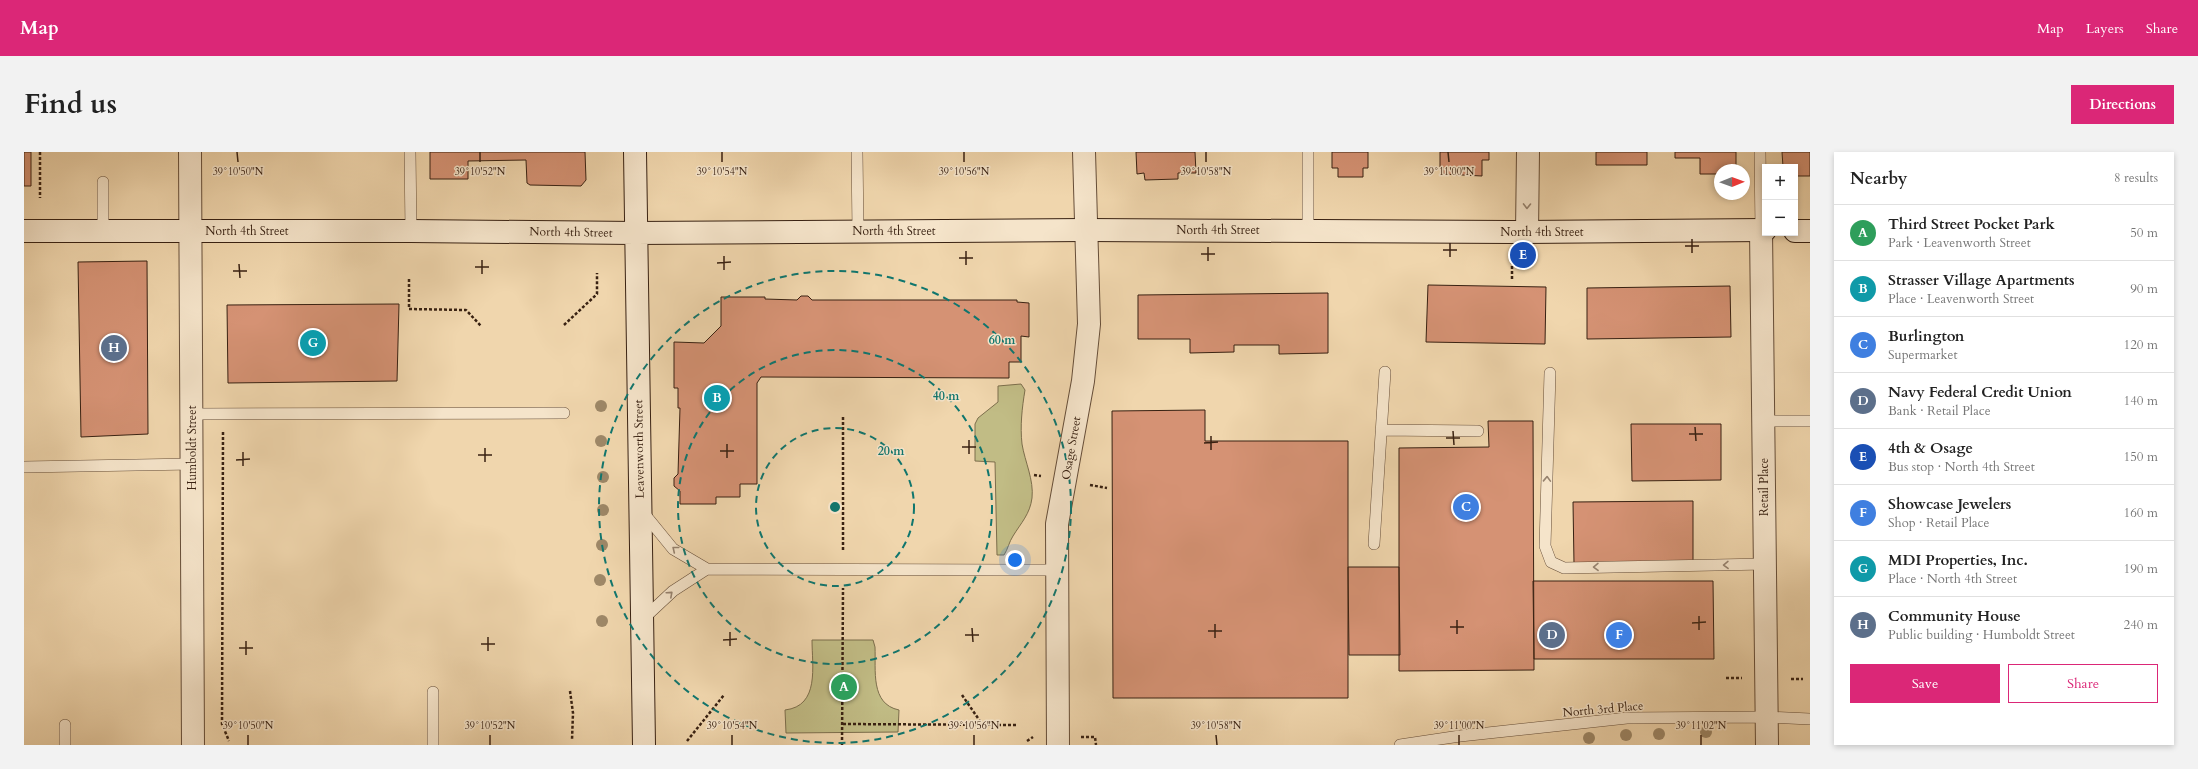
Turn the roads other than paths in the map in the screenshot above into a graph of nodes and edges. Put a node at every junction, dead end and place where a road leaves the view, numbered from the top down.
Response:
1 (190, 152) edge
2 (410, 152) edge
3 (635, 152) edge
4 (857, 152) edge
5 (1084, 152) edge
6 (1308, 152) edge
7 (1528, 152) edge
8 (1760, 152) edge
9 (103, 182) dead end
10 (1762, 204) edge
11 (1085, 230) junction
12 (1762, 230) edge
13 (1798, 230) edge
14 (24, 231) edge
15 (102, 231) junction
16 (190, 231) junction
17 (411, 231) junction
18 (858, 231) junction
19 (1308, 231) junction
20 (1810, 231) edge
21 (1527, 232) junction
22 (635, 233) junction
23 (1763, 236) edge
24 (1385, 372) dead end
25 (1550, 373) dead end
26 (564, 413) dead end
27 (192, 414) junction
28 (1763, 421) junction
29 (1810, 421) edge
30 (1381, 430) junction
31 (1478, 431) dead end
32 (192, 464) junction
33 (24, 467) edge
34 (640, 508) junction
35 (1374, 544) dead end
36 (1765, 564) junction
37 (708, 570) junction
38 (1058, 570) junction
39 (642, 621) junction
40 (433, 692) dead end
41 (1766, 717) junction
42 (1810, 719) edge
43 (65, 725) dead end
44 (65, 745) edge
45 (193, 745) edge
46 (433, 745) edge
47 (644, 745) edge
48 (1058, 745) edge
49 (1400, 745) edge
50 (1766, 745) edge

1 - 16 main road, Humboldt Street
2 - 17 lane
3 - 22 main road, Leavenworth Street
4 - 18 lane
5 - 11 main road, Osage Street
6 - 19 lane
7 -> 21 main road
8 - 10 lane
9 - 15 lane
11 - 18 main road, North 4th Street
11 - 19 main road, North 4th Street
11 - 38 main road, Osage Street
12 - 21 main road, North 4th Street
13 - 20 main road
14 - 15 main road, North 4th Street
15 - 16 main road, North 4th Street
16 - 17 main road, North 4th Street
16 - 27 main road, Humboldt Street
17 - 22 main road, North 4th Street
18 - 22 main road, North 4th Street
19 - 21 main road, North 4th Street
22 - 34 main road, Leavenworth Street
23 - 28 main road, Retail Place
24 - 30 lane
36 -> 25 lane
26 - 27 lane
27 - 32 main road, Humboldt Street
28 - 29 lane
28 - 36 main road, Retail Place
30 - 31 lane
30 - 35 lane
32 - 33 lane
32 - 45 main road, Humboldt Street
37 -> 34 lane
34 - 39 main road, Leavenworth Street
36 - 41 main road, Retail Place
37 - 38 lane
39 -> 37 lane
38 - 48 main road, Osage Street
39 - 47 main road, Leavenworth Street
40 - 46 lane
41 - 42 lane, North 3rd Place
41 - 49 lane, North 3rd Place
41 - 50 main road, Retail Place
43 - 44 lane

